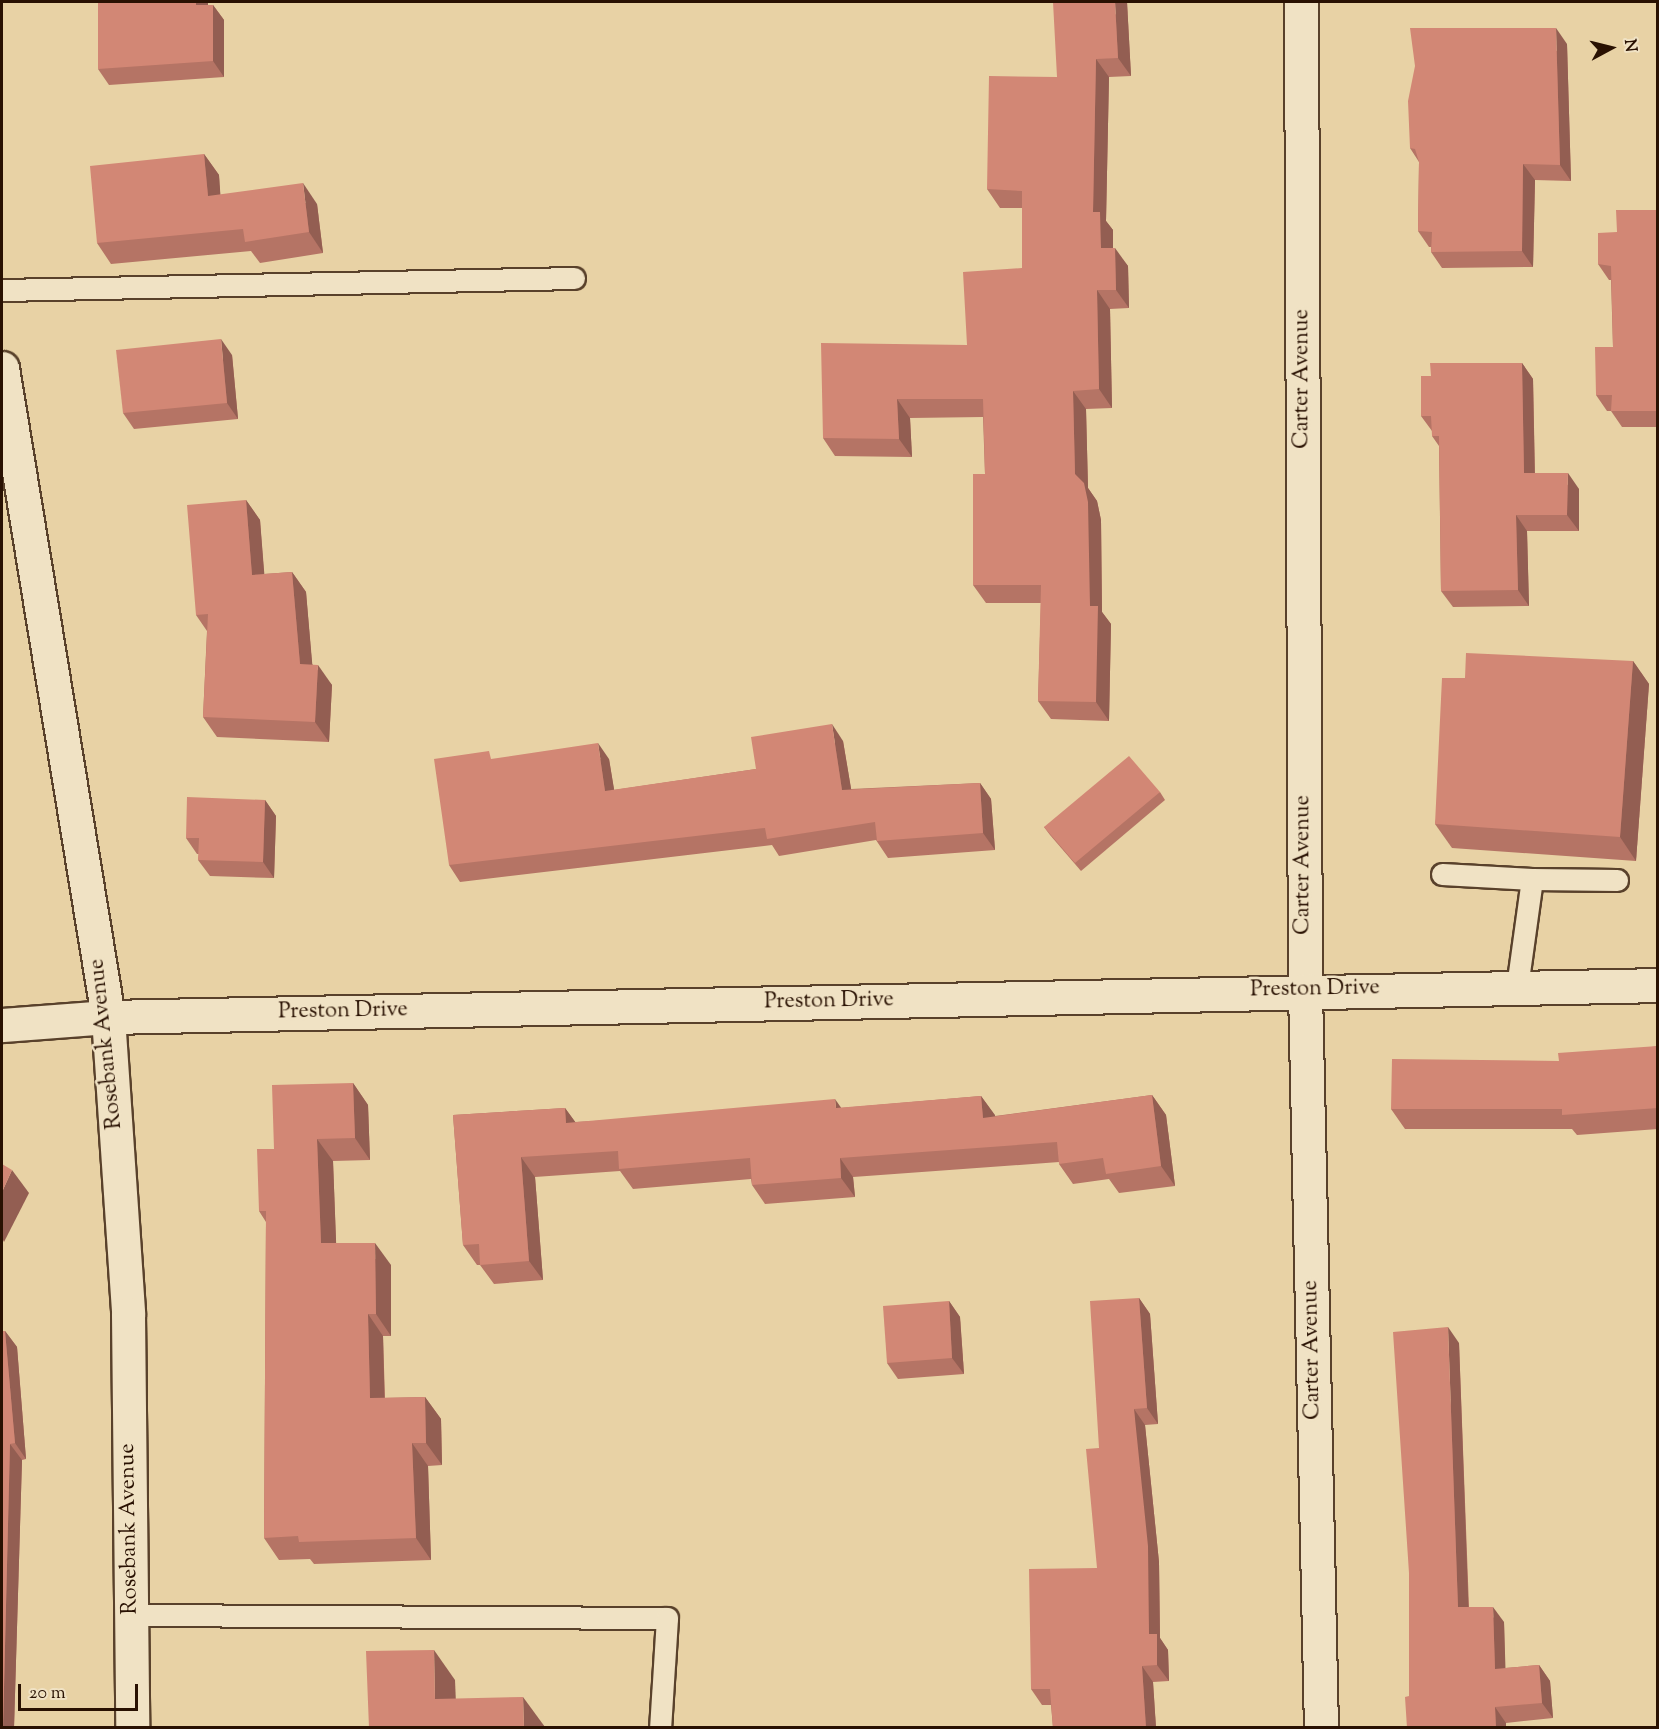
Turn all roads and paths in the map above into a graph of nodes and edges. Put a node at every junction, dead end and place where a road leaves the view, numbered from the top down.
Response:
1 (1301, 2) edge
2 (573, 278) dead end
3 (2, 290) edge
4 (2, 368) edge
5 (1442, 874) dead end
6 (1532, 879) junction
7 (1617, 880) dead end
8 (1658, 985) edge
9 (1517, 987) junction
10 (1305, 990) junction
11 (108, 1017) junction
12 (2, 1025) edge
13 (131, 1615) junction
14 (132, 1728) edge
15 (660, 1728) edge
16 (1321, 1728) edge

1 - 10 street, Carter Avenue
2 - 3 lane
4 - 11 street, Rosebank Avenue
5 - 6 lane
6 - 7 lane
6 - 9 lane
8 - 9 street, Preston Drive
9 - 10 street, Preston Drive
10 - 11 street, Preston Drive
10 - 16 street, Carter Avenue
11 - 12 street, Preston Drive
11 - 13 street, Rosebank Avenue
13 - 14 street, Rosebank Avenue
13 - 15 lane

